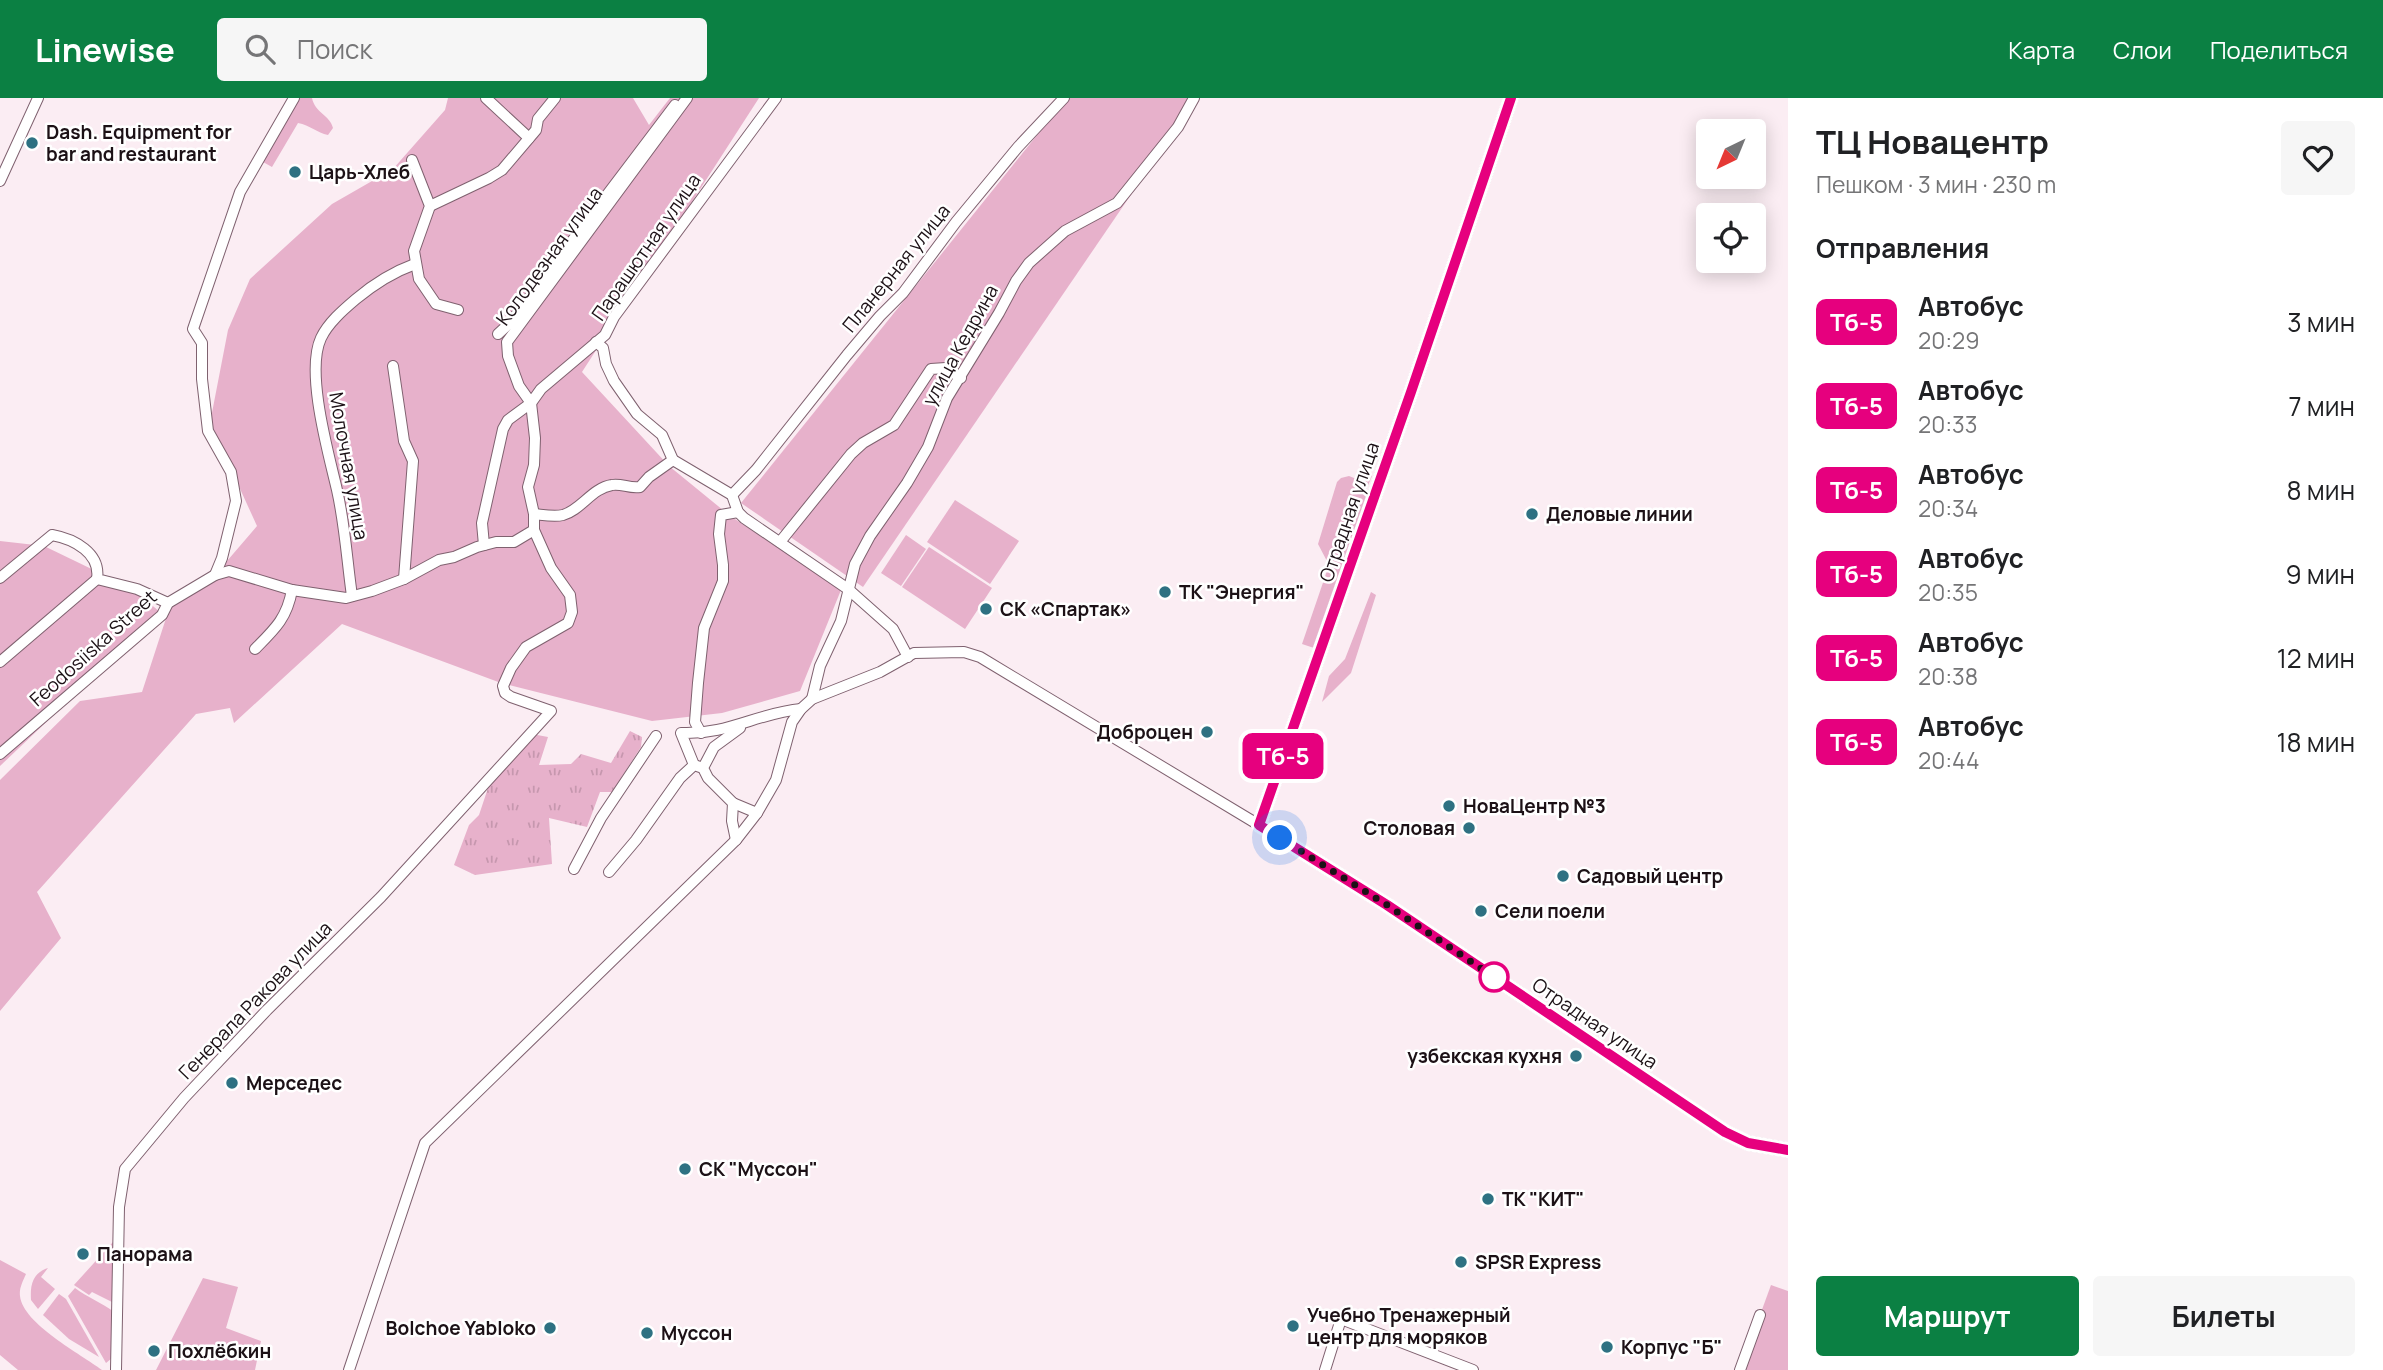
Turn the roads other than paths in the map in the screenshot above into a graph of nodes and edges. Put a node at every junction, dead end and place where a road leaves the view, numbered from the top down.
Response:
1 (38, 98) edge
2 (295, 98) edge
3 (486, 98) edge
4 (555, 98) edge
5 (680, 98) edge
6 (687, 98) edge
7 (776, 98) edge
8 (1064, 98) edge
9 (1194, 98) edge
10 (1511, 98) edge
11 (529, 138) junction
12 (412, 160) dead end
13 (0, 181) edge
14 (430, 206) junction
15 (415, 264) junction
16 (458, 310) dead end
17 (498, 334) dead end
18 (596, 342) junction
19 (393, 366) dead end
20 (961, 378) junction
21 (531, 403) junction
22 (673, 460) junction
23 (732, 495) junction
24 (738, 512) junction
25 (534, 514) junction
26 (534, 530) junction
27 (780, 542) junction
28 (484, 545) junction
29 (215, 575) junction
30 (0, 578) edge
31 (97, 579) junction
32 (404, 579) junction
33 (848, 589) junction
34 (292, 590) junction
35 (352, 596) junction
36 (168, 603) junction
37 (255, 649) dead end
38 (908, 657) junction
39 (0, 662) edge
40 (812, 699) junction
41 (801, 709) junction
42 (551, 711) joint
43 (750, 722) junction
44 (701, 733) junction
45 (656, 736) dead end
46 (0, 754) edge
47 (698, 766) junction
48 (733, 803) junction
49 (757, 813) junction
50 (1259, 825) junction
51 (736, 840) junction
52 (575, 869) dead end
53 (609, 872) dead end
54 (1788, 1150) edge
55 (1760, 1315) dead end
56 (116, 1370) edge
57 (349, 1370) edge
58 (1325, 1370) edge
59 (1473, 1370) edge
60 (1740, 1370) edge

1 - 13 street
2 - 29 street
3 - 11 street
4 - 11 street
5 - 17 street, Колодезная улица
6 - 21 street, Колодезная улица
7 - 18 street, Парашютная улица
8 - 23 street, Планерная улица
9 - 20 street, улица Кедрина
10 - 50 main road, Отрадная улица
11 - 14 street
12 - 14 street
14 - 15 street
15 - 16 street
15 - 35 street, Молочная улица
18 - 21 street, Парашютная улица
18 - 22 street
19 - 32 street
20 - 27 street
20 - 33 street, улица Кедрина
21 - 25 street, Колодезная улица
21 - 28 street, Парашютная улица
22 - 23 street
22 - 25 street
23 - 24 street
24 - 27 street
24 - 44 street
25 - 26 street, Колодезная улица
26 - 28 street
26 - 42 street, Колодезная улица
27 - 33 street
28 - 32 street
29 - 34 street
29 - 36 street, Feodosiiska Street
30 - 31 street
31 - 36 street
31 - 39 street
32 - 35 street
33 - 38 street
33 - 40 street, улица Кедрина
34 - 35 street
34 - 37 street
36 - 46 street, Feodosiiska Street
38 - 40 street
38 - 50 street
40 - 41 street
41 - 43 street
41 - 49 street
42 - 56 street, Генерала Ракова улица
43 - 44 street
43 - 47 street
44 - 47 street
45 - 52 street
47 - 48 street
47 - 53 street
48 - 49 street
48 - 51 street
49 - 51 street
50 - 54 main road, Отрадная улица
51 - 57 street
55 - 60 street
58 - 59 street

